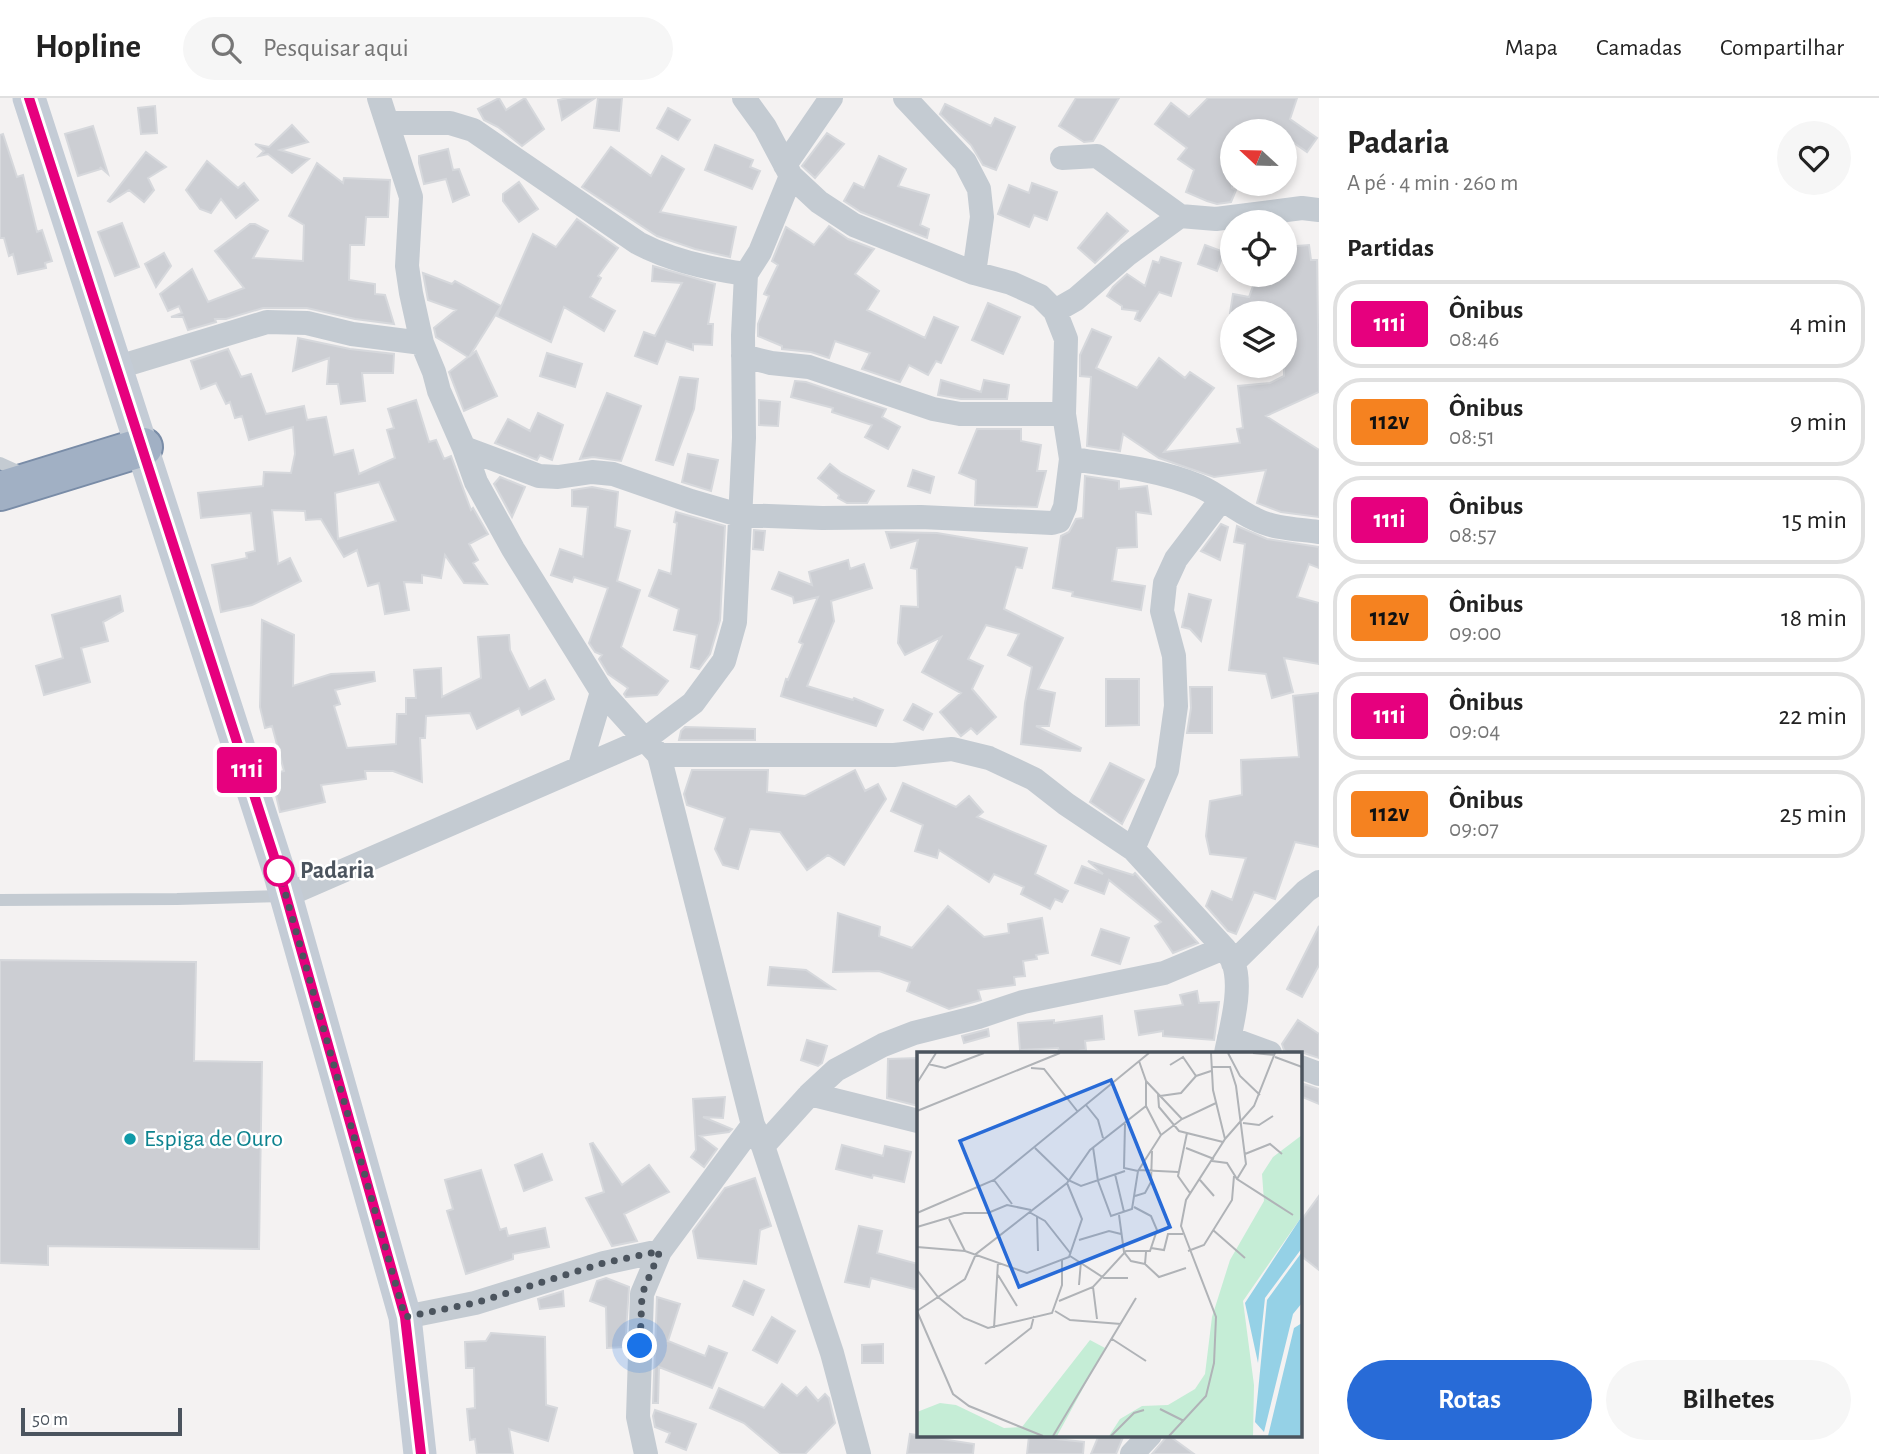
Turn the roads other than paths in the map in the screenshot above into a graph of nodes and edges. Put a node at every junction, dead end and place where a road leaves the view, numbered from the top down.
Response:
1 (29, 98) edge
2 (379, 98) edge
3 (744, 98) edge
4 (831, 98) edge
5 (905, 98) edge
6 (388, 123) junction
7 (1062, 158) dead end
8 (788, 171) junction
9 (1319, 210) edge
10 (1180, 216) junction
11 (974, 273) junction
12 (747, 274) junction
13 (1055, 311) junction
14 (422, 343) junction
15 (743, 356) junction
16 (116, 368) junction
17 (1065, 414) junction
18 (143, 447) junction
19 (464, 448) junction
20 (1071, 459) junction
21 (0, 463) edge
22 (40, 478) junction
23 (0, 491) edge
24 (1221, 500) junction
25 (739, 515) junction
26 (1319, 531) edge
27 (602, 692) junction
28 (652, 748) junction
29 (580, 766) junction
30 (1133, 849) junction
31 (1315, 891) edge
32 (285, 896) junction
33 (0, 900) edge
34 (1229, 955) junction
35 (1228, 1046) edge
36 (1264, 1052) edge
37 (1302, 1068) edge
38 (1319, 1074) edge
39 (810, 1094) junction
40 (917, 1121) edge
41 (758, 1136) junction
42 (660, 1251) junction
43 (405, 1317) junction
44 (1149, 1436) edge
45 (421, 1454) edge
46 (646, 1454) edge
47 (859, 1454) edge
48 (1132, 1454) edge

1 - 16 main road
2 - 6 street
3 - 8 street
4 - 8 street
5 - 11 street
6 - 12 street
6 - 14 street
7 - 10 street
8 - 11 street
8 - 12 street
9 - 10 street
10 - 13 street
11 - 13 street
12 - 15 street
13 - 17 street
14 - 16 street
14 - 19 street
15 - 17 street
15 - 25 street
16 - 18 main road
17 - 20 street
18 - 22 highway
18 - 32 main road
19 - 25 street
19 - 27 street
20 - 24 street
20 - 25 street
21 - 22 lane
22 - 23 highway
24 - 26 street
24 - 30 street
25 - 28 street
27 - 28 street
27 - 29 street
28 - 29 street
28 - 30 street
28 - 41 street
29 - 32 street
30 - 34 street
31 - 34 street
32 - 33 lane
32 - 43 main road
34 - 35 street
34 - 39 street
35 - 36 street
37 - 38 street
39 - 40 street
39 - 41 street
41 - 42 street
41 - 47 street
42 - 43 street
42 - 46 street
43 - 45 main road
44 - 48 street

